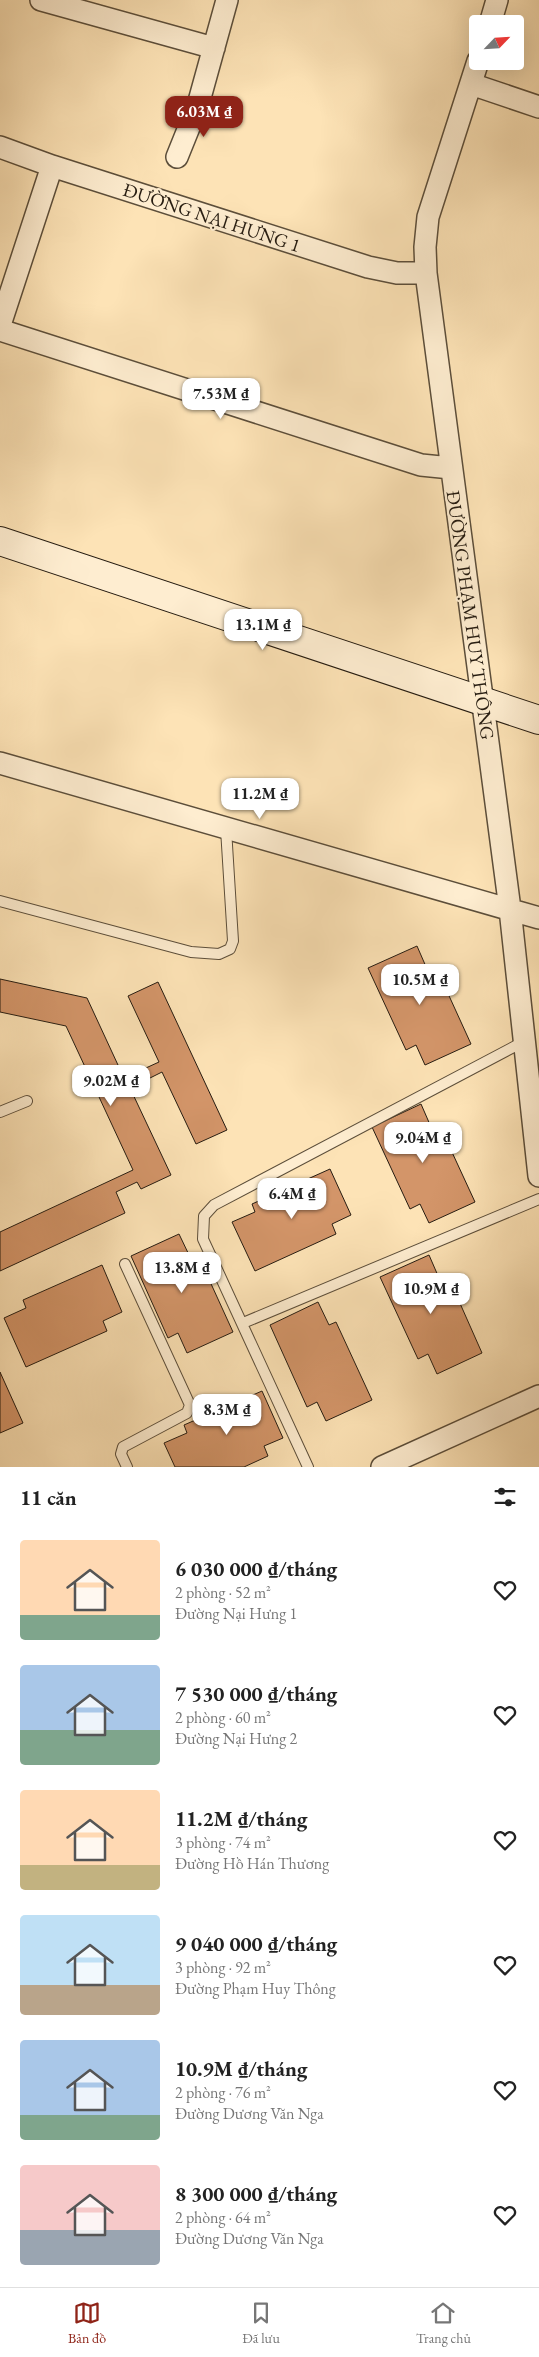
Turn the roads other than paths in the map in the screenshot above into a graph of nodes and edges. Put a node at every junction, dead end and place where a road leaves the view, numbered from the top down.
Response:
1 (41, 0) edge
2 (227, 0) edge
3 (497, 0) edge
4 (493, 15) edge
5 (214, 48) junction
6 (475, 70) edge
7 (471, 84) junction
8 (539, 107) edge
9 (0, 147) edge
10 (177, 157) dead end
11 (52, 166) junction
12 (426, 273) junction
13 (0, 325) edge
14 (0, 330) edge
15 (451, 468) junction
16 (0, 541) edge
17 (482, 702) junction
18 (539, 720) edge
19 (0, 763) edge
20 (226, 829) junction
21 (0, 901) edge
22 (510, 909) junction
23 (539, 918) edge
24 (526, 1040) junction
25 (27, 1101) dead end
26 (0, 1112) edge
27 (539, 1168) edge
28 (539, 1176) edge
29 (539, 1199) edge
30 (125, 1264) dead end
31 (243, 1323) junction
32 (539, 1396) edge
33 (411, 1461) edge
34 (127, 1467) edge
35 (308, 1467) edge
36 (382, 1467) edge

1 - 5 street
2 - 5 street
3 - 4 street
5 - 10 street
6 - 7 street, ĐƯỜNG PHẠM HUY THÔNG
7 - 8 street
7 - 12 street, ĐƯỜNG PHẠM HUY THÔNG
9 - 11 street, ĐƯỜNG NẠI HƯNG 1
11 - 12 street, ĐƯỜNG NẠI HƯNG 1
11 - 13 street
12 - 15 street, ĐƯỜNG PHẠM HUY THÔNG
14 - 15 street
15 - 17 street, ĐƯỜNG PHẠM HUY THÔNG
16 - 17 street
17 - 18 street
17 - 22 street, ĐƯỜNG PHẠM HUY THÔNG
19 - 20 street
20 - 21 lane
20 - 22 street
22 - 23 street
22 - 24 street, ĐƯỜNG PHẠM HUY THÔNG
24 - 27 street, ĐƯỜNG PHẠM HUY THÔNG
24 - 31 lane
25 - 26 lane
27 - 28 street, ĐƯỜNG PHẠM HUY THÔNG
29 - 31 lane
30 - 34 lane
31 - 35 lane
32 - 33 street
33 - 36 street

